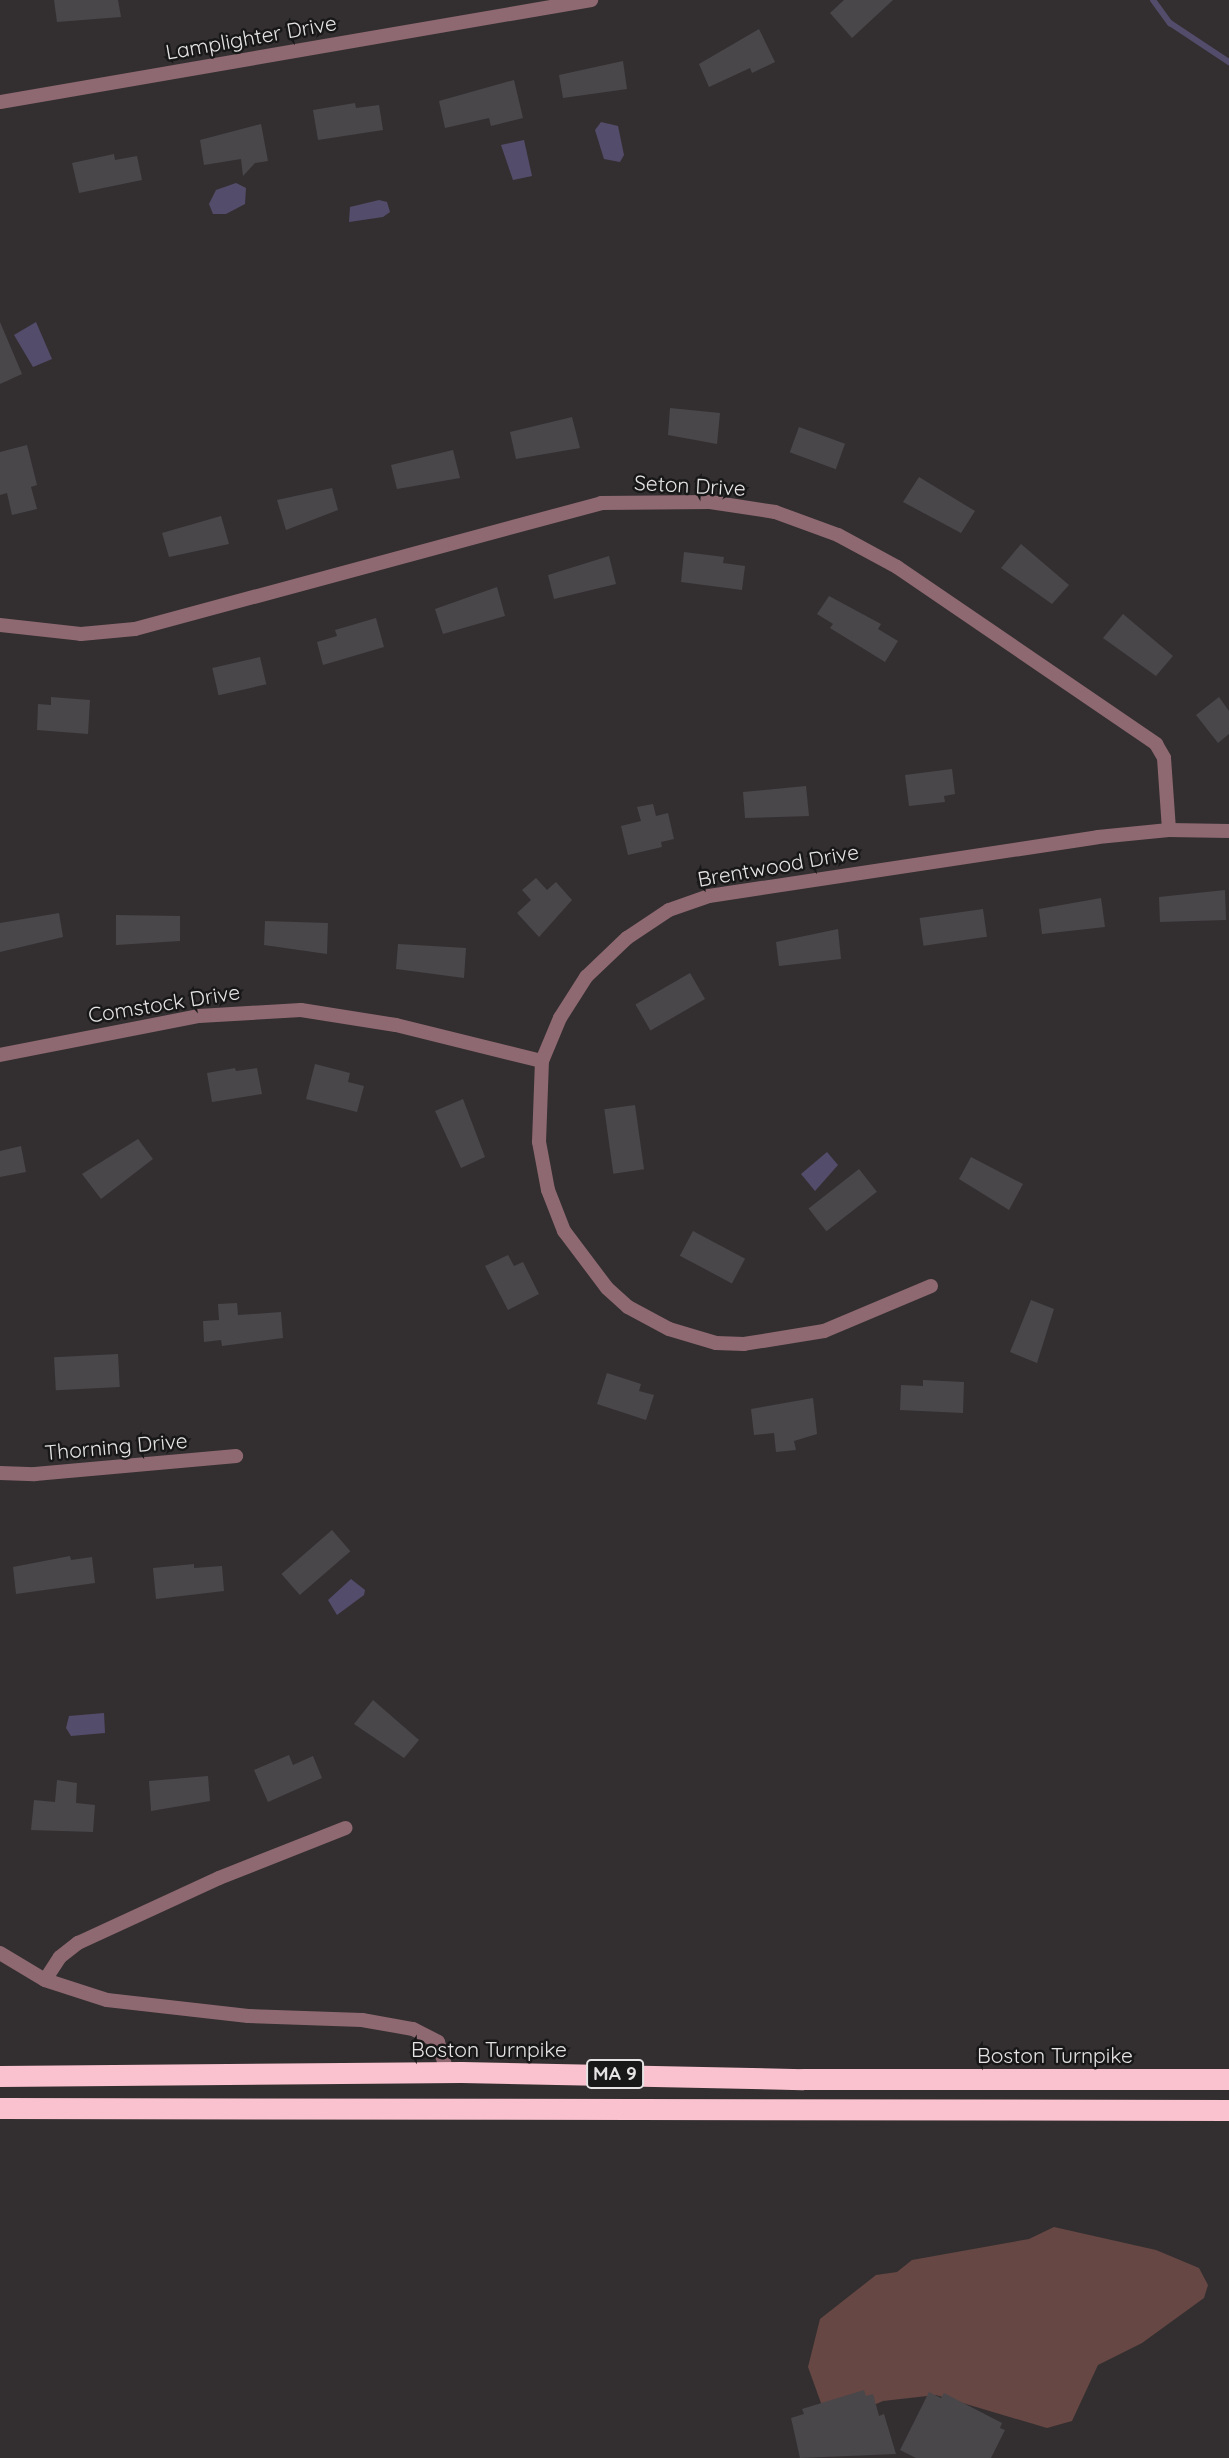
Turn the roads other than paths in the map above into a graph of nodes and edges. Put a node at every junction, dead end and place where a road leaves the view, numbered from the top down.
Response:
1 (591, 0) edge
2 (0, 102) edge
3 (0, 625) edge
4 (1170, 830) junction
5 (1229, 831) edge
6 (0, 1055) edge
7 (541, 1061) junction
8 (931, 1286) dead end
9 (236, 1456) dead end
10 (0, 1473) edge
11 (345, 1828) dead end
12 (0, 1953) edge
13 (45, 1980) junction
14 (447, 2072) junction
15 (0, 2076) edge
16 (1229, 2080) edge
17 (0, 2108) edge
18 (1229, 2110) edge

1 - 2 street, Lamplighter Drive
3 - 4 street, Seton Drive
4 - 5 street, Brentwood Drive
4 - 7 street, Brentwood Drive
6 - 7 street, Comstock Drive
7 - 8 street, Brentwood Drive
9 - 10 street, Thorning Drive
11 - 13 street
12 - 13 street
13 - 14 street
14 - 15 highway, Boston Turnpike / MA 9
14 - 16 highway, Boston Turnpike / MA 9
17 - 18 highway, MA 9

